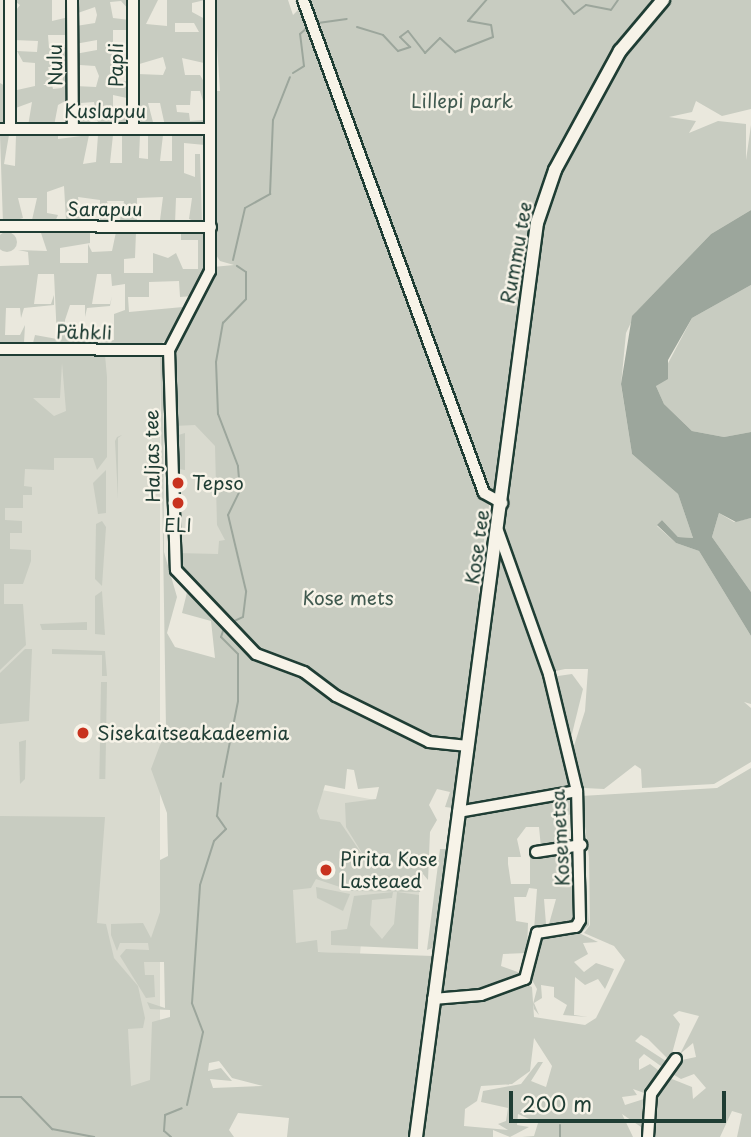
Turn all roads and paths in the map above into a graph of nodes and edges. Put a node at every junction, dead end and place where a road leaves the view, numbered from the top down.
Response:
1 (9, 0) edge
2 (72, 0) edge
3 (133, 0) edge
4 (211, 0) edge
5 (303, 0) edge
6 (663, 0) edge
7 (5, 129) edge
8 (73, 129) junction
9 (133, 129) junction
10 (210, 129) junction
11 (0, 226) edge
12 (211, 227) junction
13 (0, 349) edge
14 (169, 350) junction
15 (502, 502) junction
16 (498, 531) junction
17 (468, 746) junction
18 (577, 791) junction
19 (458, 812) junction
20 (581, 845) junction
21 (536, 852) dead end
22 (433, 999) junction
23 (676, 1059) dead end
24 (416, 1137) edge
25 (648, 1137) edge

1 - 7 street
2 - 8 street, Nulu
3 - 9 street, Papli
4 - 10 street, Haljas tee
5 - 15 street, Kose tee
6 - 15 main road, Rummu tee
7 - 8 street, Kuslapuu
8 - 9 street, Kuslapuu
9 - 10 street, Kuslapuu
10 - 12 street, Haljas tee
11 - 12 street, Sarapuu
12 - 14 street, Haljas tee
13 - 14 street, Pähkli
14 - 17 street, Haljas tee
15 - 16 main road, Kose tee
16 - 17 main road, Kose tee
16 - 18 street, Kosemetsa
17 - 19 main road, Kose tee
18 - 19 street
18 - 20 street, Kosemetsa
19 - 22 main road, Kose tee
20 - 21 street
20 - 22 street, Kosemetsa
22 - 24 main road, Kose tee
23 - 25 street

